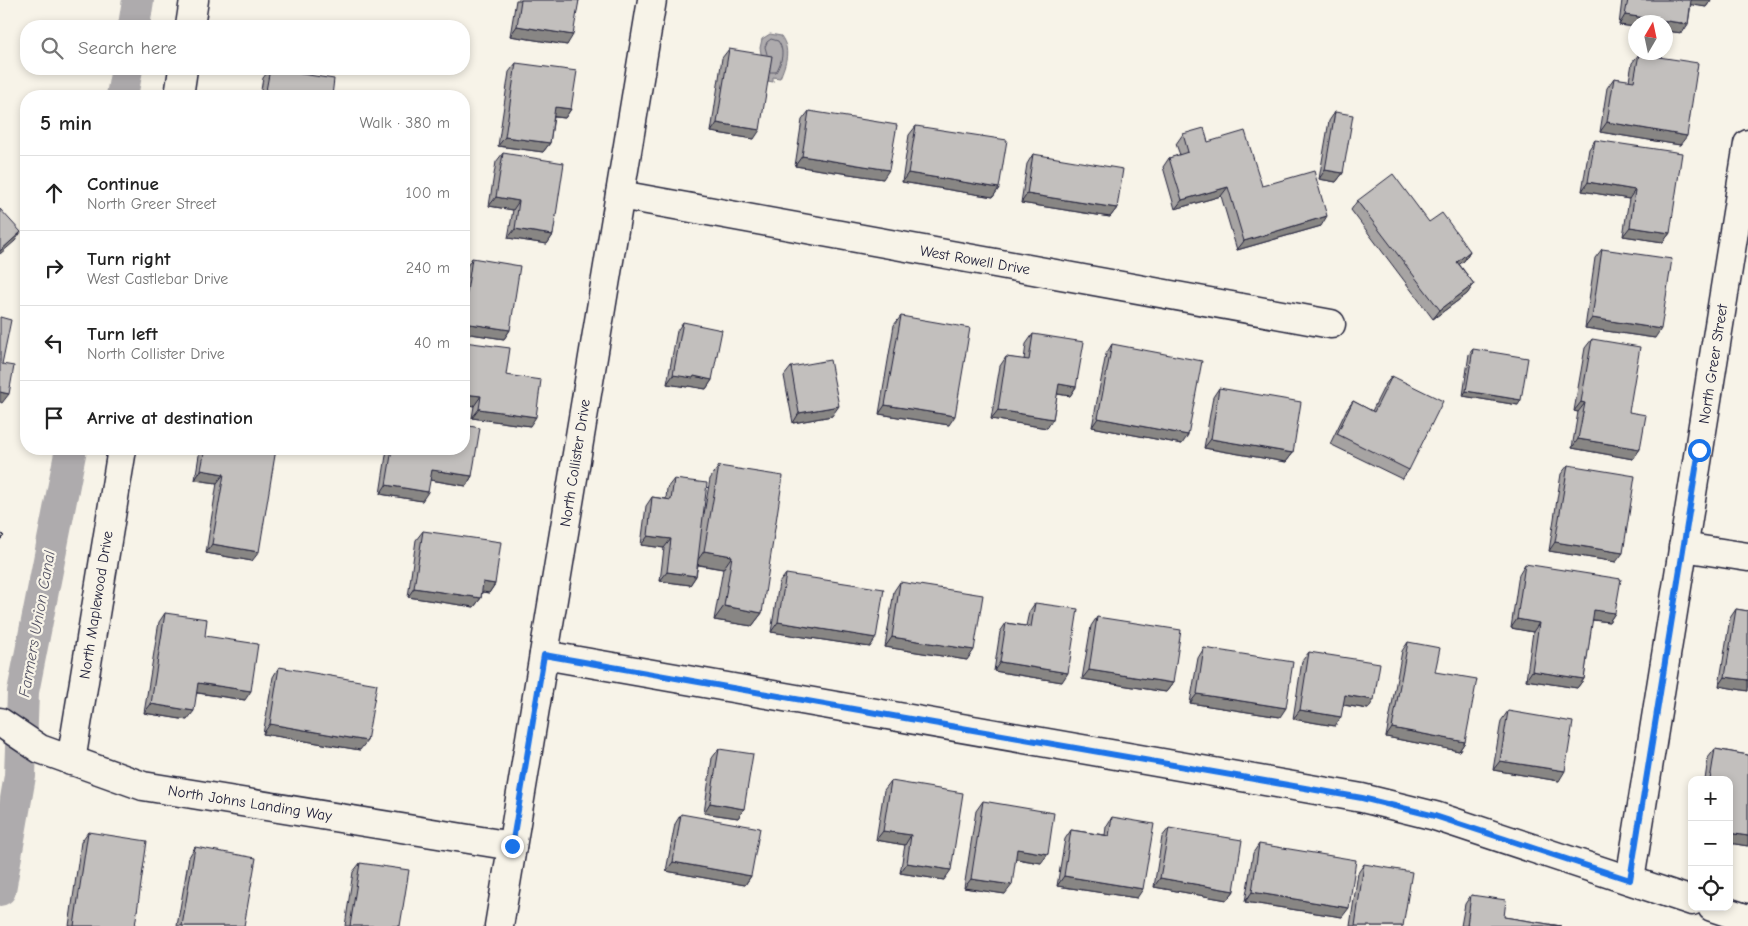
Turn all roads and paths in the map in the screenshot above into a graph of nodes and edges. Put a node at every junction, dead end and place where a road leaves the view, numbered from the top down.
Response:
1 (194, 0) edge
2 (652, 0) edge
3 (191, 20) edge
4 (182, 75) edge
5 (180, 90) edge
6 (1748, 144) edge
7 (620, 195) junction
8 (1743, 212) edge
9 (1331, 324) dead end
10 (121, 455) edge
11 (1683, 547) junction
12 (1748, 557) edge
13 (544, 655) junction
14 (0, 722) edge
15 (71, 761) junction
16 (512, 846) junction
17 (1630, 880) junction
18 (1688, 900) edge
19 (1724, 911) edge
20 (1748, 919) edge
21 (499, 926) edge

1 - 3 street
2 - 7 street, North Collister Drive
4 - 5 street
6 - 8 street, North Greer Street
7 - 9 street, West Rowell Drive
7 - 13 street, North Collister Drive
8 - 11 street, North Greer Street
10 - 15 street, North Maplewood Drive
11 - 12 street
11 - 17 street, North Greer Street
13 - 16 street, North Collister Drive
13 - 17 street
14 - 15 street, North Johns Landing Way
15 - 16 street, North Johns Landing Way
16 - 21 street, North Collister Drive
17 - 18 street
19 - 20 street

